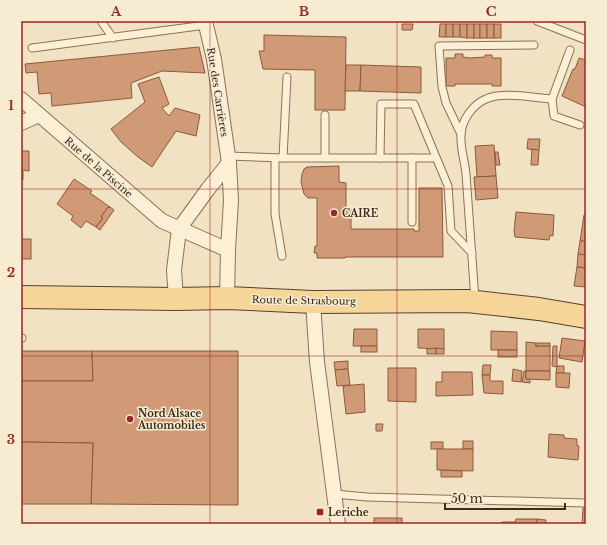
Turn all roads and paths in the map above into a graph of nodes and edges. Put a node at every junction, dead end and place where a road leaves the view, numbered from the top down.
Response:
1 (101, 21) edge
2 (537, 21) edge
3 (206, 23) edge
4 (113, 38) junction
5 (586, 40) edge
6 (534, 44) dead end
7 (32, 48) dead end
8 (570, 50) dead end
9 (287, 77) dead end
10 (21, 99) edge
11 (552, 99) junction
12 (38, 115) junction
13 (325, 115) dead end
14 (21, 123) edge
15 (580, 125) dead end
16 (461, 134) junction
17 (279, 158) junction
18 (325, 158) junction
19 (380, 158) junction
20 (412, 158) junction
21 (436, 158) junction
22 (229, 160) junction
23 (412, 222) dead end
24 (179, 229) junction
25 (228, 250) junction
26 (472, 253) junction
27 (282, 256) dead end
28 (21, 297) edge
29 (227, 298) junction
30 (176, 299) junction
31 (313, 302) junction
32 (475, 302) junction
33 (586, 317) edge
34 (334, 494) junction
35 (586, 503) edge
36 (338, 524) edge

1 - 4 lane
2 - 5 lane
3 - 4 lane
3 - 22 street, Rue des Carrières
4 - 7 lane
6 - 16 lane
8 - 11 lane
9 - 17 lane
10 - 12 street, Rue de la Piscine
11 - 15 lane
11 - 16 lane
12 - 14 street
12 - 24 street, Rue de la Piscine
13 - 18 lane
16 - 26 lane
17 - 18 lane
17 - 22 lane
17 - 27 lane
18 - 19 lane
19 - 20 lane
19 - 21 lane
20 - 21 lane
20 - 23 lane
21 - 26 lane
22 - 24 street
22 - 25 street, Rue des Carrières
24 - 25 street, Rue de la Piscine
24 - 30 street
25 - 29 street, Rue des Carrières
26 - 32 lane
28 - 30 main road, Route de Strasbourg
29 - 30 main road, Route de Strasbourg
29 - 31 main road, Route de Strasbourg
31 - 32 main road, Route de Strasbourg
31 - 34 street
32 - 33 main road, Route de Strasbourg
34 - 35 lane
34 - 36 street

